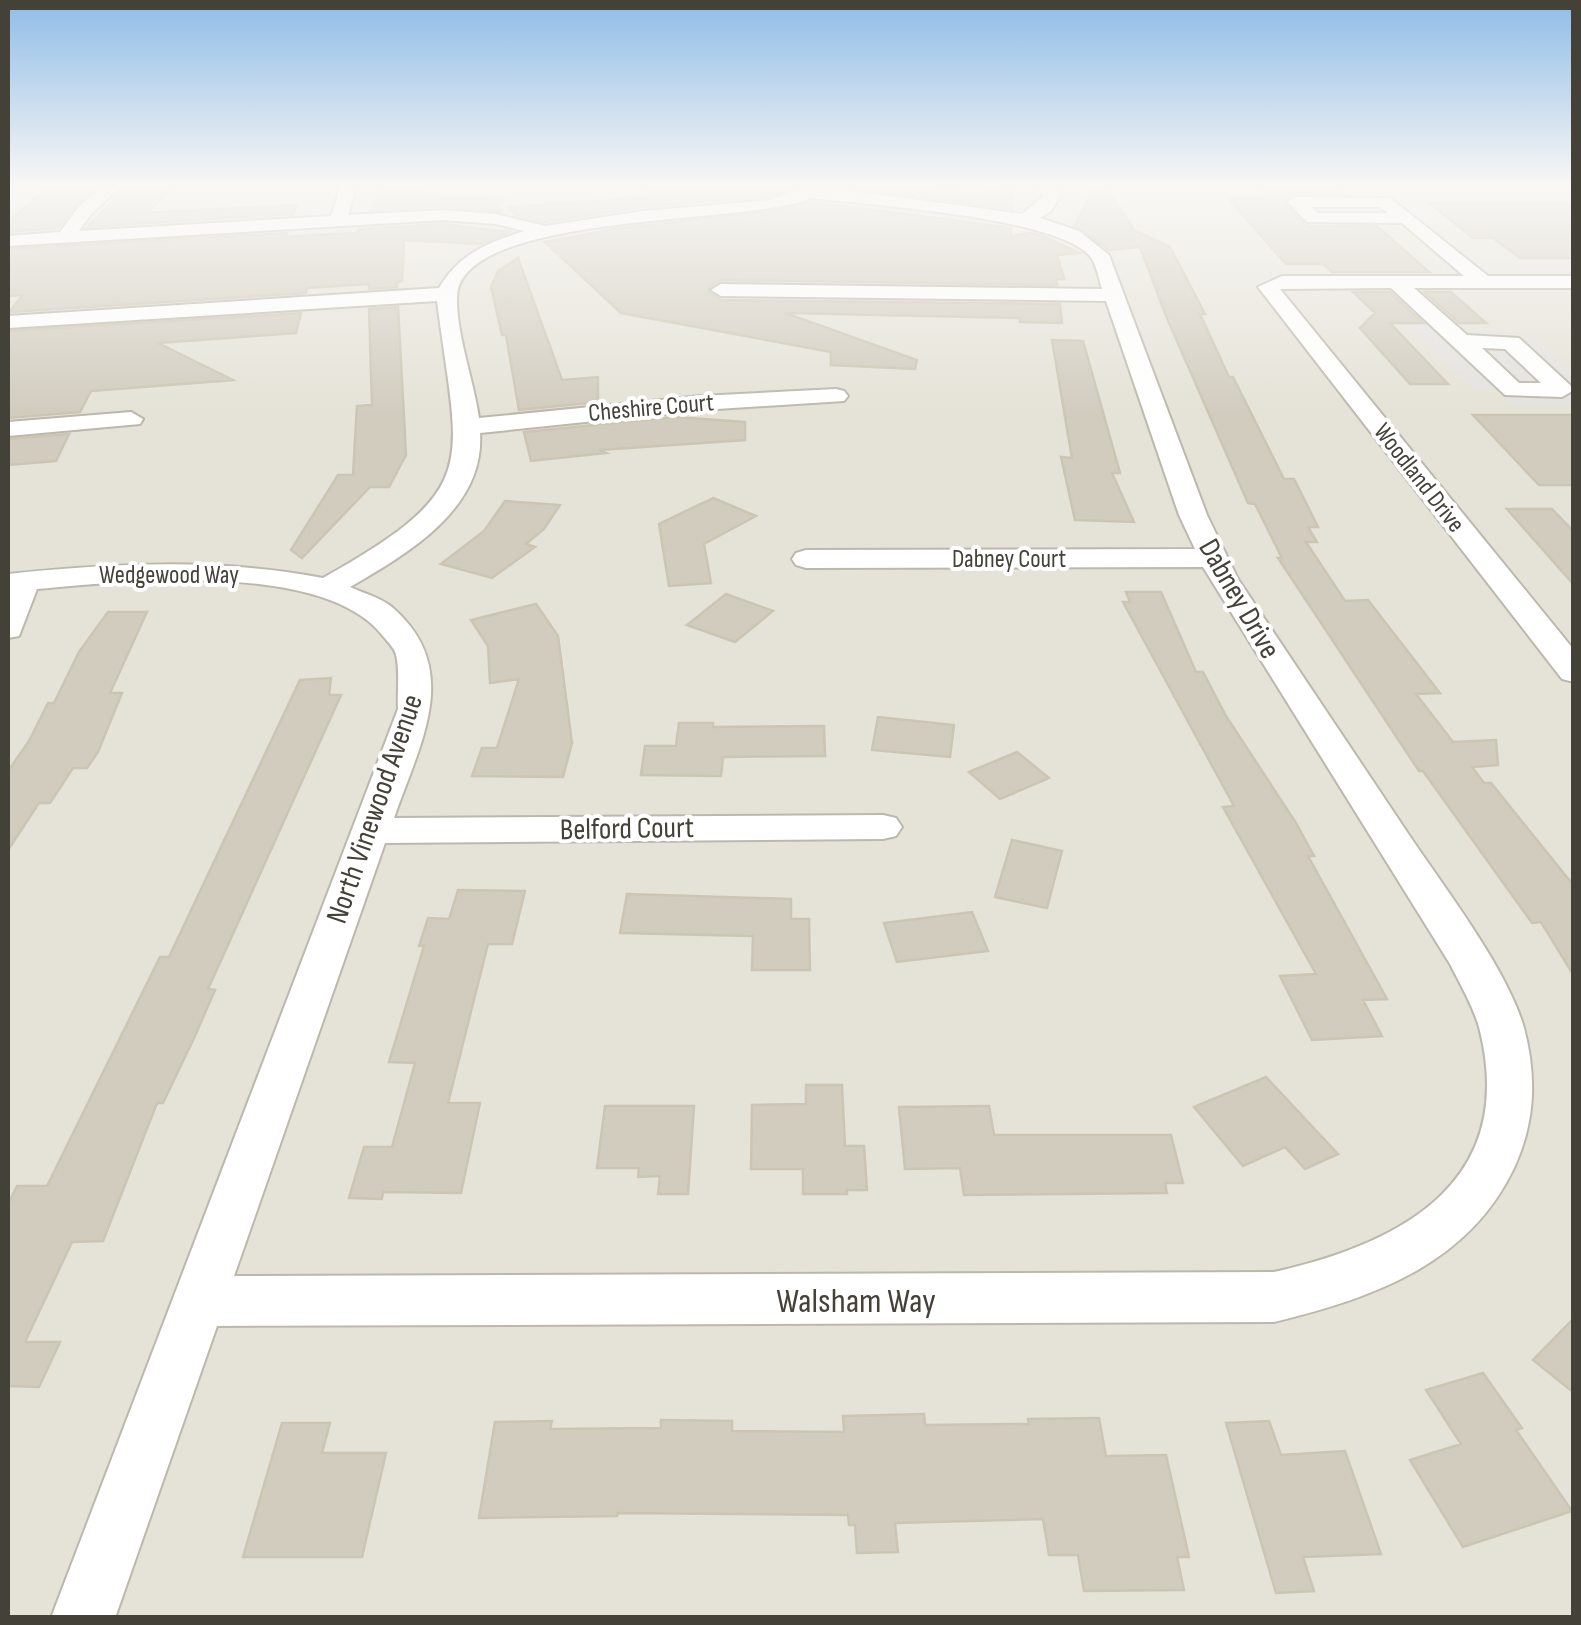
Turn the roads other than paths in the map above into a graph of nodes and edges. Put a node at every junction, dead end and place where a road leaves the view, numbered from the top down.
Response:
1 (471, 261) edge
2 (1099, 261) edge
3 (1458, 261) edge
4 (1396, 282) junction
5 (1483, 282) junction
6 (1574, 282) edge
7 (721, 290) dead end
8 (446, 294) junction
9 (1114, 295) junction
10 (8, 322) edge
11 (1461, 342) dead end
12 (836, 396) dead end
13 (130, 419) dead end
14 (466, 426) junction
15 (8, 429) edge
16 (1213, 558) junction
17 (806, 559) dead end
18 (16, 583) edge
19 (329, 587) junction
20 (8, 629) edge
21 (1574, 672) edge
22 (883, 827) dead end
23 (370, 832) junction
24 (1479, 1188) joint
25 (198, 1301) junction
26 (83, 1618) edge

1 - 8 street
2 - 9 street, Dabney Drive
3 - 5 street
4 - 5 street
4 - 11 street
4 - 21 street, Woodland Drive
5 - 6 street
7 - 9 street
8 - 10 street
8 - 14 street
9 - 16 street, Dabney Drive
12 - 14 street, Cheshire Court
13 - 15 street
14 - 19 street
16 - 17 street, Dabney Court
16 - 24 street, Dabney Drive
18 - 19 street, Wedgewood Way
18 - 20 street
19 - 23 street, North Vinewood Avenue
22 - 23 street, Belford Court
23 - 25 street, North Vinewood Avenue
24 - 25 street, Walsham Way
25 - 26 street, North Vinewood Avenue

